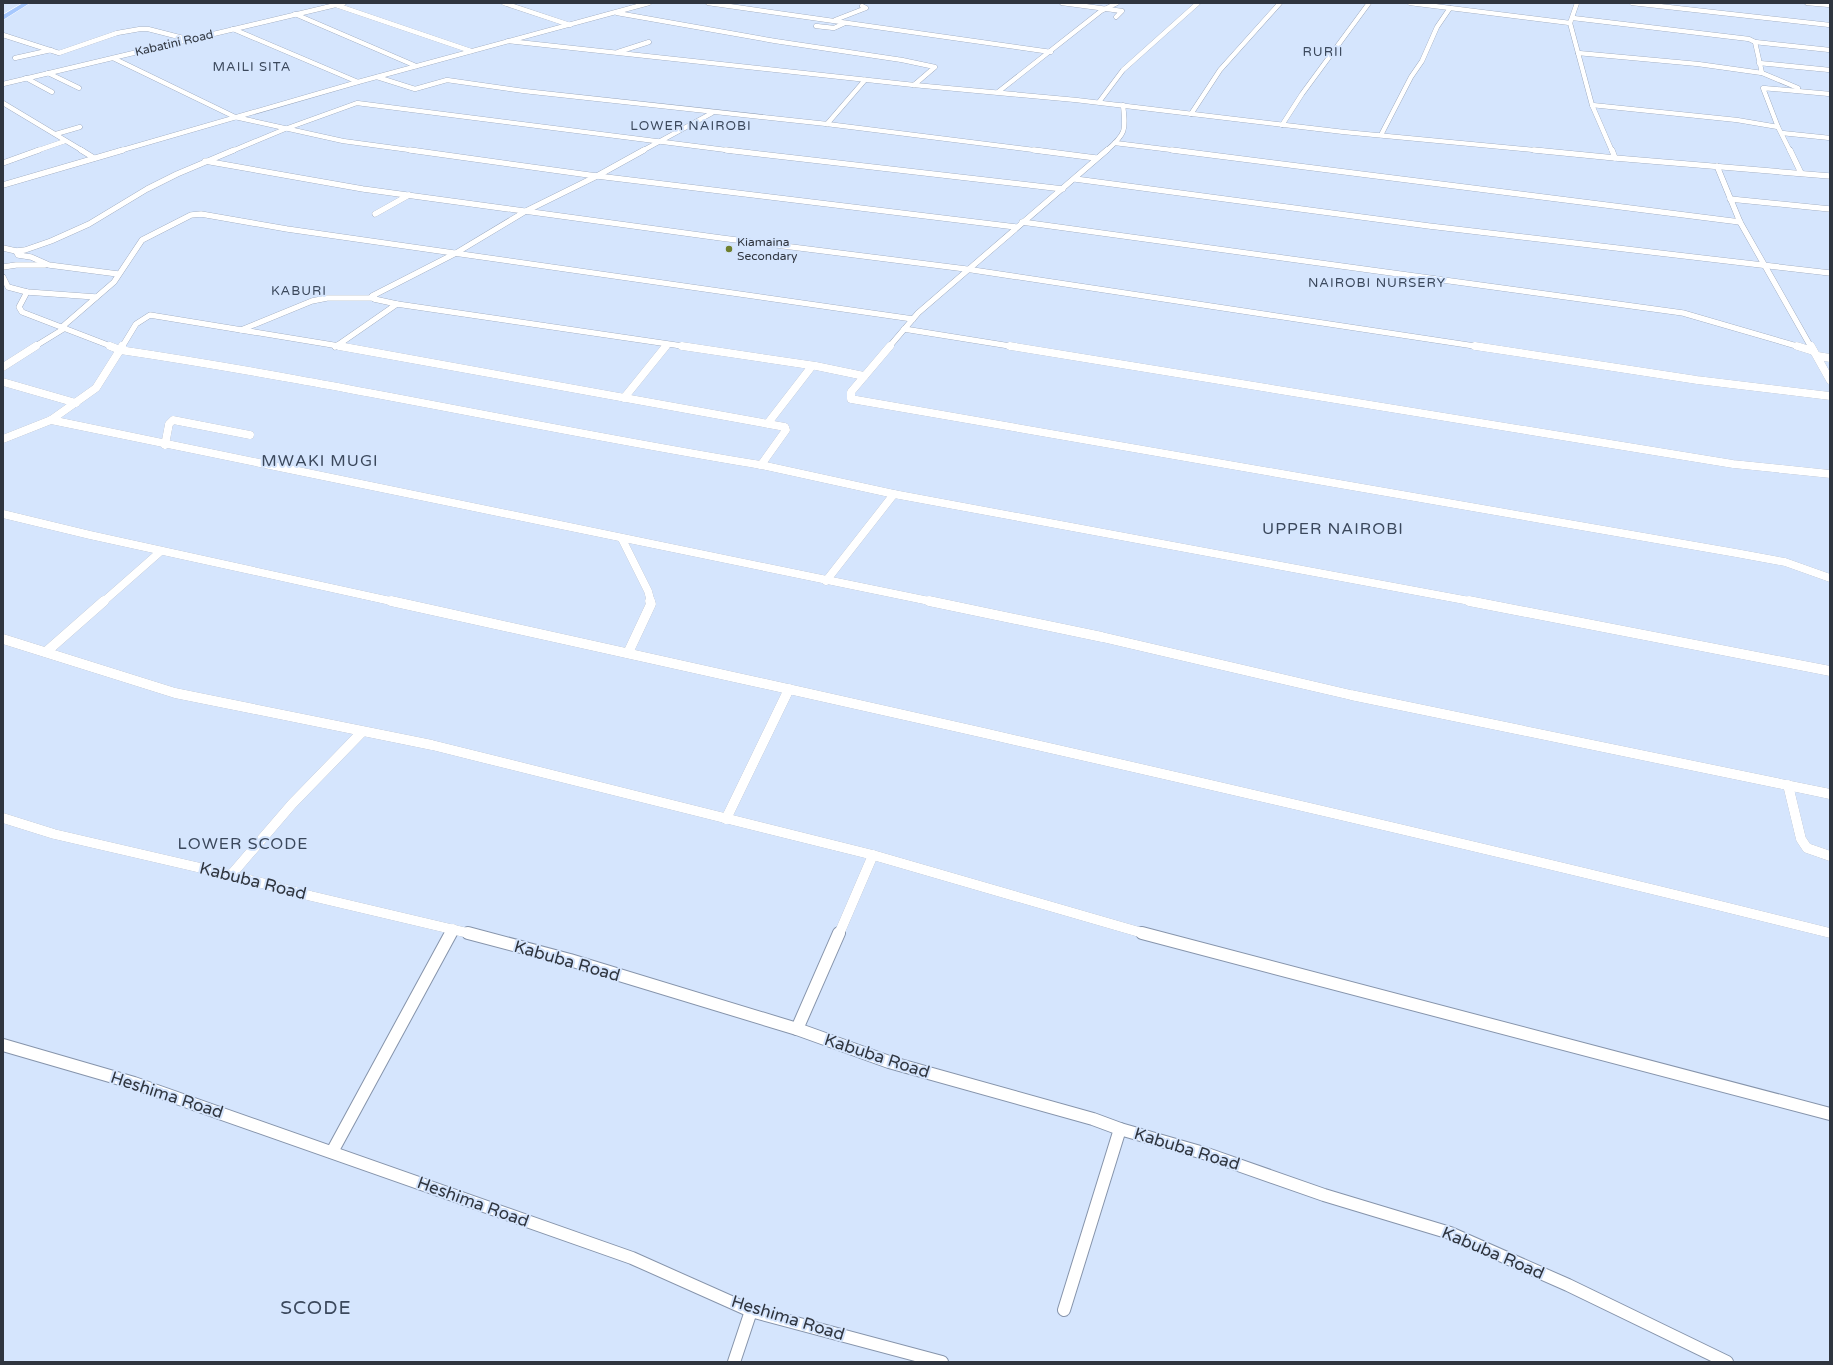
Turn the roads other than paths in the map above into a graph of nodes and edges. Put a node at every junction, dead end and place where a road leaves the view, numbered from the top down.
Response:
1 (27, 3) edge
2 (344, 3) edge
3 (504, 3) edge
4 (649, 3) edge
5 (708, 3) edge
6 (1062, 3) edge
7 (1117, 3) edge
8 (1198, 3) edge
9 (1280, 3) edge
10 (1369, 3) edge
11 (1410, 3) edge
12 (1576, 3) edge
13 (1632, 3) edge
14 (1807, 3) edge
15 (336, 5) junction
16 (1830, 5) edge
17 (862, 6) dead end
18 (1450, 8) junction
19 (1105, 9) junction
20 (614, 13) junction
21 (295, 14) junction
22 (1116, 17) dead end
23 (3, 18) edge
24 (1573, 18) junction
25 (833, 21) junction
26 (845, 22) junction
27 (1570, 23) junction
28 (570, 25) junction
29 (816, 26) dead end
30 (1830, 26) edge
31 (233, 29) junction
32 (3, 36) edge
33 (188, 40) junction
34 (508, 41) junction
35 (649, 42) dead end
36 (1755, 42) junction
37 (51, 50) junction
38 (1830, 50) edge
39 (471, 51) junction
40 (1050, 52) junction
41 (614, 53) junction
42 (1578, 53) junction
43 (15, 58) dead end
44 (113, 58) junction
45 (1759, 63) junction
46 (416, 66) junction
47 (1830, 70) edge
48 (48, 73) junction
49 (1762, 73) junction
50 (377, 77) junction
51 (26, 78) junction
52 (864, 80) junction
53 (358, 82) junction
54 (3, 84) edge
55 (914, 85) junction
56 (79, 88) dead end
57 (52, 92) dead end
58 (998, 92) junction
59 (1805, 92) junction
60 (1830, 94) edge
61 (1099, 102) junction
62 (3, 103) edge
63 (1124, 105) junction
64 (1592, 105) junction
65 (712, 113) junction
66 (1191, 114) junction
67 (235, 117) junction
68 (827, 124) junction
69 (1282, 125) junction
70 (80, 127) dead end
71 (1778, 127) junction
72 (285, 129) junction
73 (1782, 133) junction
74 (56, 134) junction
75 (1381, 135) junction
76 (1830, 138) edge
77 (65, 141) junction
78 (657, 142) junction
79 (1115, 143) junction
80 (94, 158) junction
81 (1096, 158) junction
82 (1615, 158) junction
83 (206, 161) junction
84 (3, 163) edge
85 (1717, 166) junction
86 (1801, 173) junction
87 (597, 176) junction
88 (1830, 176) edge
89 (1075, 179) junction
90 (3, 185) edge
91 (1063, 189) junction
92 (409, 195) junction
93 (1730, 199) junction
94 (1830, 209) edge
95 (526, 211) junction
96 (375, 214) dead end
97 (1022, 222) junction
98 (1740, 222) junction
99 (1016, 227) junction
100 (3, 248) edge
101 (16, 251) junction
102 (456, 253) junction
103 (41, 261) junction
104 (33, 265) junction
105 (49, 265) junction
106 (1766, 266) junction
107 (3, 267) edge
108 (966, 270) junction
109 (1830, 273) edge
110 (118, 274) junction
111 (3, 277) edge
112 (27, 292) junction
113 (96, 297) junction
114 (372, 298) junction
115 (397, 304) junction
116 (913, 319) junction
117 (63, 327) junction
118 (904, 329) junction
119 (241, 330) junction
120 (667, 345) junction
121 (335, 347) junction
122 (120, 350) junction
123 (1816, 354) junction
124 (1830, 358) edge
125 (812, 366) junction
126 (3, 367) edge
127 (864, 376) junction
128 (1830, 380) edge
129 (3, 382) edge
130 (1830, 396) edge
131 (624, 398) junction
132 (76, 403) junction
133 (51, 420) junction
134 (768, 423) junction
135 (250, 435) dead end
136 (3, 440) edge
137 (165, 445) junction
138 (761, 465) junction
139 (1830, 474) edge
140 (894, 494) junction
141 (3, 514) edge
142 (622, 539) junction
143 (161, 551) junction
144 (1830, 578) edge
145 (826, 581) junction
146 (3, 639) edge
147 (46, 652) junction
148 (628, 653) junction
149 (1830, 671) edge
150 (789, 689) junction
151 (362, 732) junction
152 (1788, 785) junction
153 (1830, 794) edge
154 (3, 818) edge
155 (726, 819) junction
156 (873, 855) junction
157 (1830, 856) edge
158 (232, 875) junction
159 (453, 928) junction
160 (1830, 933) edge
161 (797, 1029) junction
162 (3, 1045) edge
163 (1830, 1114) edge
164 (1120, 1129) junction
165 (332, 1152) junction
166 (1064, 1310) dead end
167 (751, 1311) junction
168 (734, 1362) edge
169 (942, 1362) edge
170 (1727, 1362) edge

1 - 23 highway
2 - 15 street, Kabatini Road
3 - 28 street
4 - 20 street
5 - 25 street
6 - 19 street
7 - 19 street
8 - 61 street
9 - 66 street
10 - 69 street
11 - 18 street
12 - 24 street
13 - 30 street
14 - 16 street
15 - 21 street, Kabatini Road
15 - 39 street
17 - 25 street
18 - 27 street
18 - 75 street
19 - 22 street
19 - 40 street
20 - 28 street
20 - 55 street
21 - 31 street, Kabatini Road
21 - 46 street
24 - 27 street
24 - 36 street
25 - 26 street
26 - 29 street
26 - 40 street
27 - 42 street
28 - 34 street
31 - 33 street, Kabatini Road
31 - 53 street
32 - 37 street
33 - 37 street
33 - 44 street, Kabatini Road
34 - 39 street
34 - 41 street
35 - 41 street
36 - 38 street
36 - 45 street
37 - 43 street
39 - 46 street
40 - 58 street
41 - 52 street
42 - 49 street
42 - 64 street
44 - 48 street, Kabatini Road
44 - 67 street
45 - 47 street
45 - 49 street
46 - 50 street
48 - 51 street, Kabatini Road
48 - 56 street
49 - 59 street
50 - 53 street
50 - 65 street
51 - 54 street, Kabatini Road
51 - 57 street
52 - 55 street
52 - 68 street
53 - 67 street
55 - 58 street
58 - 61 street
59 - 60 street
59 - 71 street
61 - 63 street
62 - 74 street
63 - 66 street
63 - 79 street
64 - 71 street
64 - 82 street
65 - 68 street
65 - 78 street
66 - 69 street
67 - 72 street
67 - 80 street
68 - 81 street
69 - 75 street
70 - 74 street
71 - 73 street
72 - 78 street
72 - 83 street
72 - 87 street
73 - 76 street
73 - 86 street
74 - 77 street
75 - 82 street
77 - 80 street
77 - 84 street
78 - 87 street
78 - 91 street
79 - 81 street
79 - 98 street
80 - 90 street
81 - 89 street
82 - 85 street
83 - 92 street
83 - 101 street
85 - 86 street
85 - 93 street
86 - 88 street
87 - 95 street
87 - 99 street
89 - 91 street
89 - 106 street
91 - 97 street
92 - 95 street
92 - 96 street
93 - 94 street
93 - 98 street
95 - 102 street
95 - 108 street
97 - 99 street
97 - 123 street
98 - 106 street
99 - 108 street
100 - 101 street
101 - 103 street
102 - 110 street
102 - 114 street
102 - 116 street
103 - 104 street
103 - 105 street
104 - 105 street
104 - 107 street
105 - 110 street
106 - 109 street
106 - 123 street
108 - 116 street
108 - 130 street
110 - 113 street
111 - 112 street
112 - 113 street
112 - 117 street
113 - 117 street
114 - 115 street
114 - 119 street
115 - 120 street
115 - 121 street
116 - 118 street
117 - 122 street
117 - 126 street
118 - 127 street
118 - 139 street
119 - 121 street
119 - 122 street
120 - 125 street
120 - 131 street
121 - 131 street
122 - 132 street
122 - 138 street
123 - 124 street
123 - 128 street
125 - 127 street
125 - 134 street
127 - 144 street
129 - 132 street
131 - 134 street
132 - 133 street
133 - 136 street
133 - 137 street
134 - 138 street
135 - 137 street
137 - 142 street
138 - 140 street
140 - 145 street
140 - 149 street
141 - 143 street
142 - 145 street
142 - 148 street
143 - 147 street
143 - 148 street
145 - 152 street
146 - 147 street
147 - 151 street
148 - 150 street
150 - 155 street
150 - 160 street
151 - 155 street
151 - 158 street
152 - 153 street
152 - 157 street
154 - 158 street, Kabuba Road
155 - 156 street
156 - 161 street
156 - 163 street
158 - 159 street, Kabuba Road
159 - 161 street, Kabuba Road
159 - 165 street
161 - 164 street, Kabuba Road
162 - 165 street, Heshima Road
164 - 166 street
164 - 170 street, Kabuba Road
165 - 167 street, Heshima Road
167 - 168 street
167 - 169 street, Heshima Road

